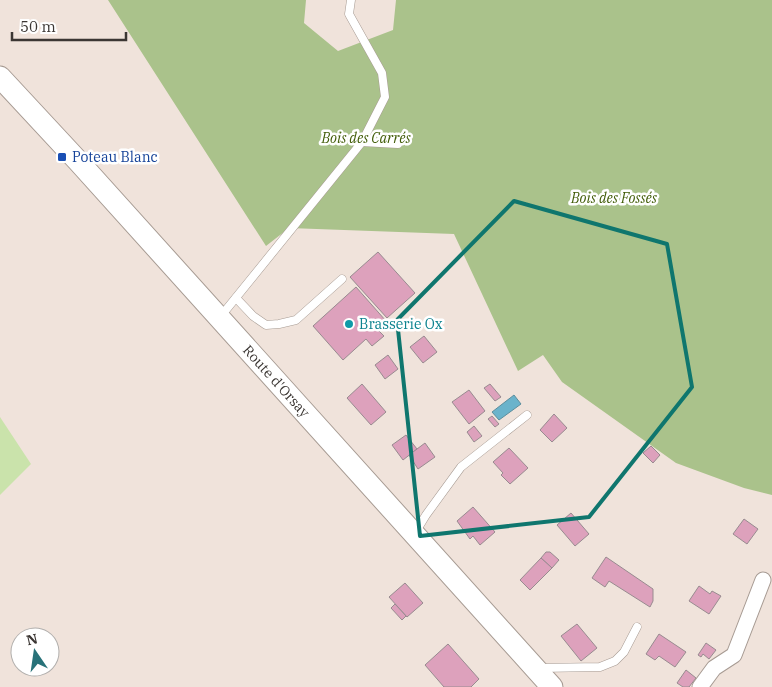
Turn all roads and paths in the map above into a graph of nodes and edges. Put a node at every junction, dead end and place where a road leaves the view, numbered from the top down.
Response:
1 (351, 0) edge
2 (0, 77) edge
3 (362, 142) junction
4 (398, 144) dead end
5 (342, 278) dead end
6 (236, 298) junction
7 (218, 318) junction
8 (527, 415) dead end
9 (414, 535) junction
10 (763, 580) dead end
11 (637, 627) dead end
12 (535, 668) junction
13 (552, 687) edge
14 (700, 687) edge

1 - 3 lane
2 - 7 main road, Route d'Orsay
3 - 4 lane
3 - 6 lane
5 - 6 lane
6 - 7 lane
7 - 9 main road, Route d'Orsay
8 - 9 lane
9 - 12 main road, Route d'Orsay
10 - 14 street
11 - 12 lane
12 - 13 main road, Route d'Orsay

